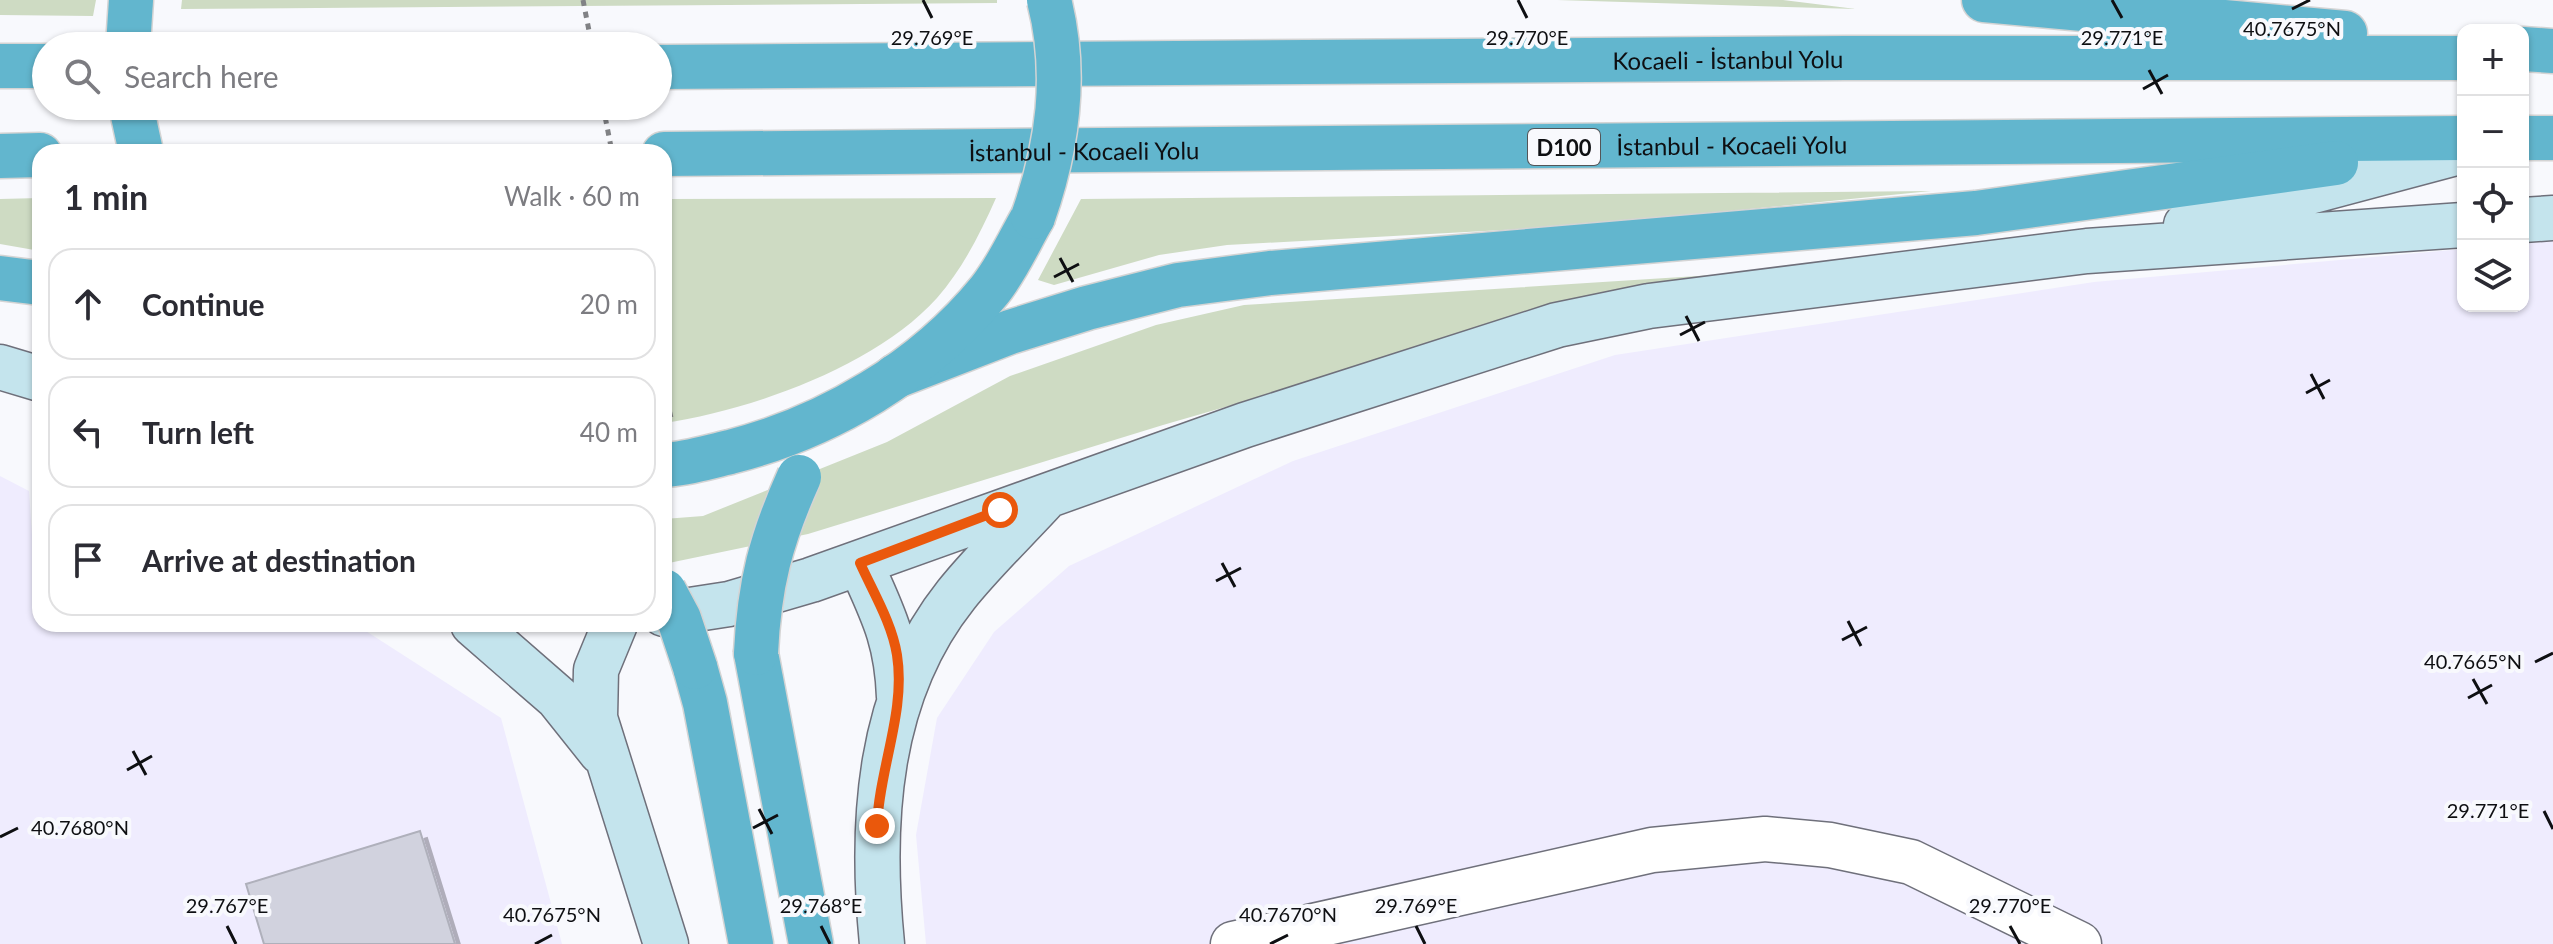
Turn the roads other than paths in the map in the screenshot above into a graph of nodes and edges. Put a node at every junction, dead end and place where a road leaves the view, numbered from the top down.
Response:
1 (131, 0) edge
2 (1049, 0) edge
3 (1984, 0) edge
4 (129, 32) edge
5 (2457, 42) edge
6 (2529, 49) edge
7 (2553, 51) edge
8 (2457, 58) edge
9 (2529, 58) edge
10 (2553, 58) edge
11 (0, 66) edge
12 (32, 66) edge
13 (672, 67) edge
14 (134, 120) edge
15 (2457, 138) edge
16 (2529, 138) edge
17 (2553, 138) edge
18 (139, 144) edge
19 (2457, 146) edge
20 (2457, 153) edge
21 (672, 154) edge
22 (32, 155) edge
23 (0, 156) edge
24 (2553, 218) edge
25 (2529, 220) edge
26 (2457, 225) edge
27 (2087, 251) junction
28 (0, 278) edge
29 (32, 282) edge
30 (0, 367) edge
31 (896, 376) junction
32 (32, 377) edge
33 (834, 416) junction
34 (672, 465) edge
35 (1052, 491) junction
36 (860, 563) junction
37 (672, 606) edge
38 (672, 613) edge
39 (482, 632) edge
40 (612, 632) edge
41 (899, 697) junction
42 (607, 760) junction
43 (666, 944) edge
44 (751, 944) edge
45 (811, 944) edge
46 (882, 944) edge
47 (1233, 944) edge
48 (2079, 944) edge

1 - 4 highway
2 - 31 highway, bridge
3 - 5 highway
6 - 7 highway
8 - 13 highway, Kocaeli - İstanbul Yolu
9 - 10 highway
11 - 12 highway
14 - 18 highway
15 - 21 highway, İstanbul - Kocaeli Yolu / D100
16 - 17 highway
19 - 31 highway
20 - 27 main road
22 - 23 highway
24 - 25 main road
26 - 27 main road
27 - 35 main road
28 - 29 highway
30 - 32 main road
31 - 33 highway
33 - 34 highway
33 - 45 highway, bridge
35 - 36 main road
35 - 41 main road
36 - 38 main road
36 - 41 main road
37 - 44 highway, bridge
39 - 42 main road
40 - 42 main road
41 - 46 main road
42 - 43 main road
47 - 48 street

